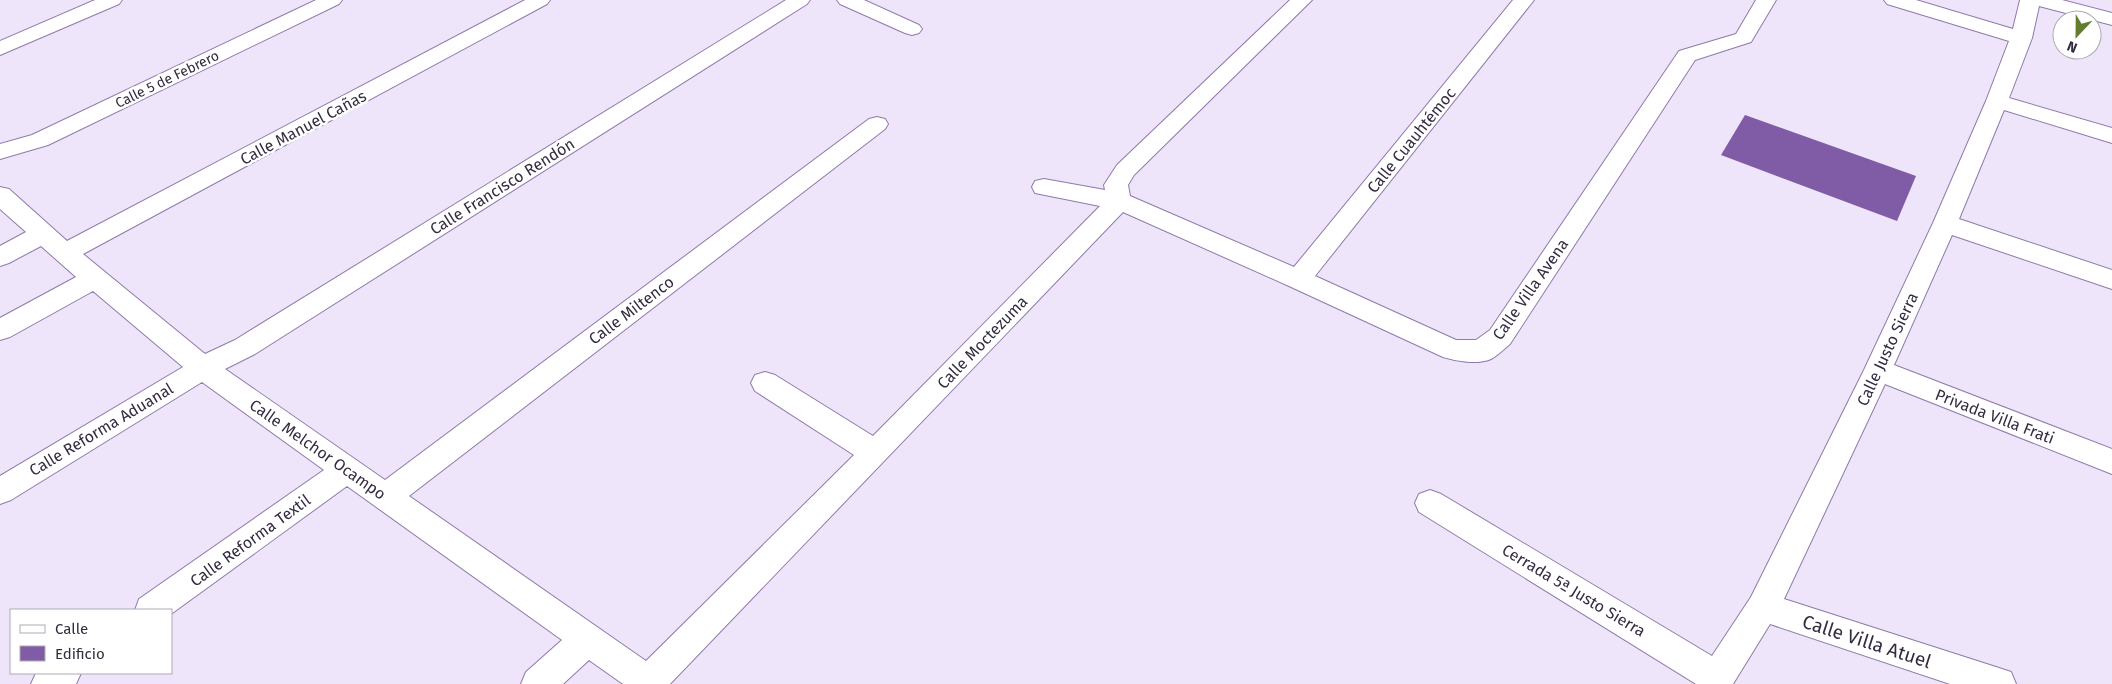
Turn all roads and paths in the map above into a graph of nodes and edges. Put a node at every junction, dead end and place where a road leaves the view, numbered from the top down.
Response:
1 (112, 0) edge
2 (332, 0) edge
3 (540, 0) edge
4 (800, 0) edge
5 (847, 0) edge
6 (1302, 0) edge
7 (1524, 0) edge
8 (1766, 0) edge
9 (1894, 0) edge
10 (2030, 0) edge
11 (2038, 0) edge
12 (2112, 20) edge
13 (912, 29) dead end
14 (2021, 38) junction
15 (0, 49) edge
16 (1996, 101) junction
17 (877, 124) dead end
18 (2112, 136) edge
19 (0, 152) edge
20 (1044, 187) dead end
21 (0, 195) edge
22 (1119, 201) junction
23 (1945, 223) junction
24 (43, 234) junction
25 (65, 253) junction
26 (0, 256) edge
27 (95, 278) junction
28 (1298, 279) junction
29 (2112, 280) edge
30 (0, 330) edge
31 (203, 368) junction
32 (1878, 370) junction
33 (765, 383) dead end
34 (875, 453) junction
35 (2112, 462) edge
36 (348, 469) junction
37 (0, 491) edge
38 (386, 496) junction
39 (1430, 503) dead end
40 (1763, 607) junction
41 (152, 609) edge
42 (588, 638) junction
43 (63, 674) edge
44 (1716, 681) edge
45 (650, 683) edge
46 (48, 684) edge
47 (538, 684) edge
48 (1999, 684) edge

1 - 15 street
2 - 19 street, Calle 5 de Febrero
3 - 25 street, Calle Manuel Cañas
4 - 31 street, Calle Francisco Rendón
5 - 13 street
6 - 22 street
7 - 28 street, Calle Cuauhtémoc
8 - 28 street, Calle Villa Avena
9 - 14 street
10 - 14 street, Calle Justo Sierra
11 - 12 street
14 - 16 street, Calle Justo Sierra
16 - 18 street
16 - 23 street, Calle Justo Sierra
17 - 38 street, Calle Miltenco
20 - 22 street, Calle Villa Avena
21 - 24 street, Calle Melchor Ocampo
22 - 28 street, Calle Villa Avena
22 - 34 street, Calle Moctezuma
23 - 29 street
23 - 32 street, Calle Justo Sierra
24 - 25 street, Calle Melchor Ocampo
24 - 26 street
25 - 27 street, Calle Melchor Ocampo
27 - 30 street
27 - 31 street, Calle Melchor Ocampo
31 - 36 street, Calle Melchor Ocampo
31 - 37 street, Calle Reforma Aduanal
32 - 35 street, Privada Villa Frati
32 - 40 street, Calle Justo Sierra
33 - 34 street
34 - 45 street, Calle Moctezuma
36 - 38 street, Calle Melchor Ocampo
36 - 41 street, Calle Reforma Textil
38 - 42 street, Calle Melchor Ocampo
39 - 44 street, Cerrada 5ª Justo Sierra
40 - 44 street, Calle Justo Sierra
40 - 48 street, Calle Villa Atuel
42 - 45 street, Calle Melchor Ocampo
42 - 47 street
43 - 46 street

